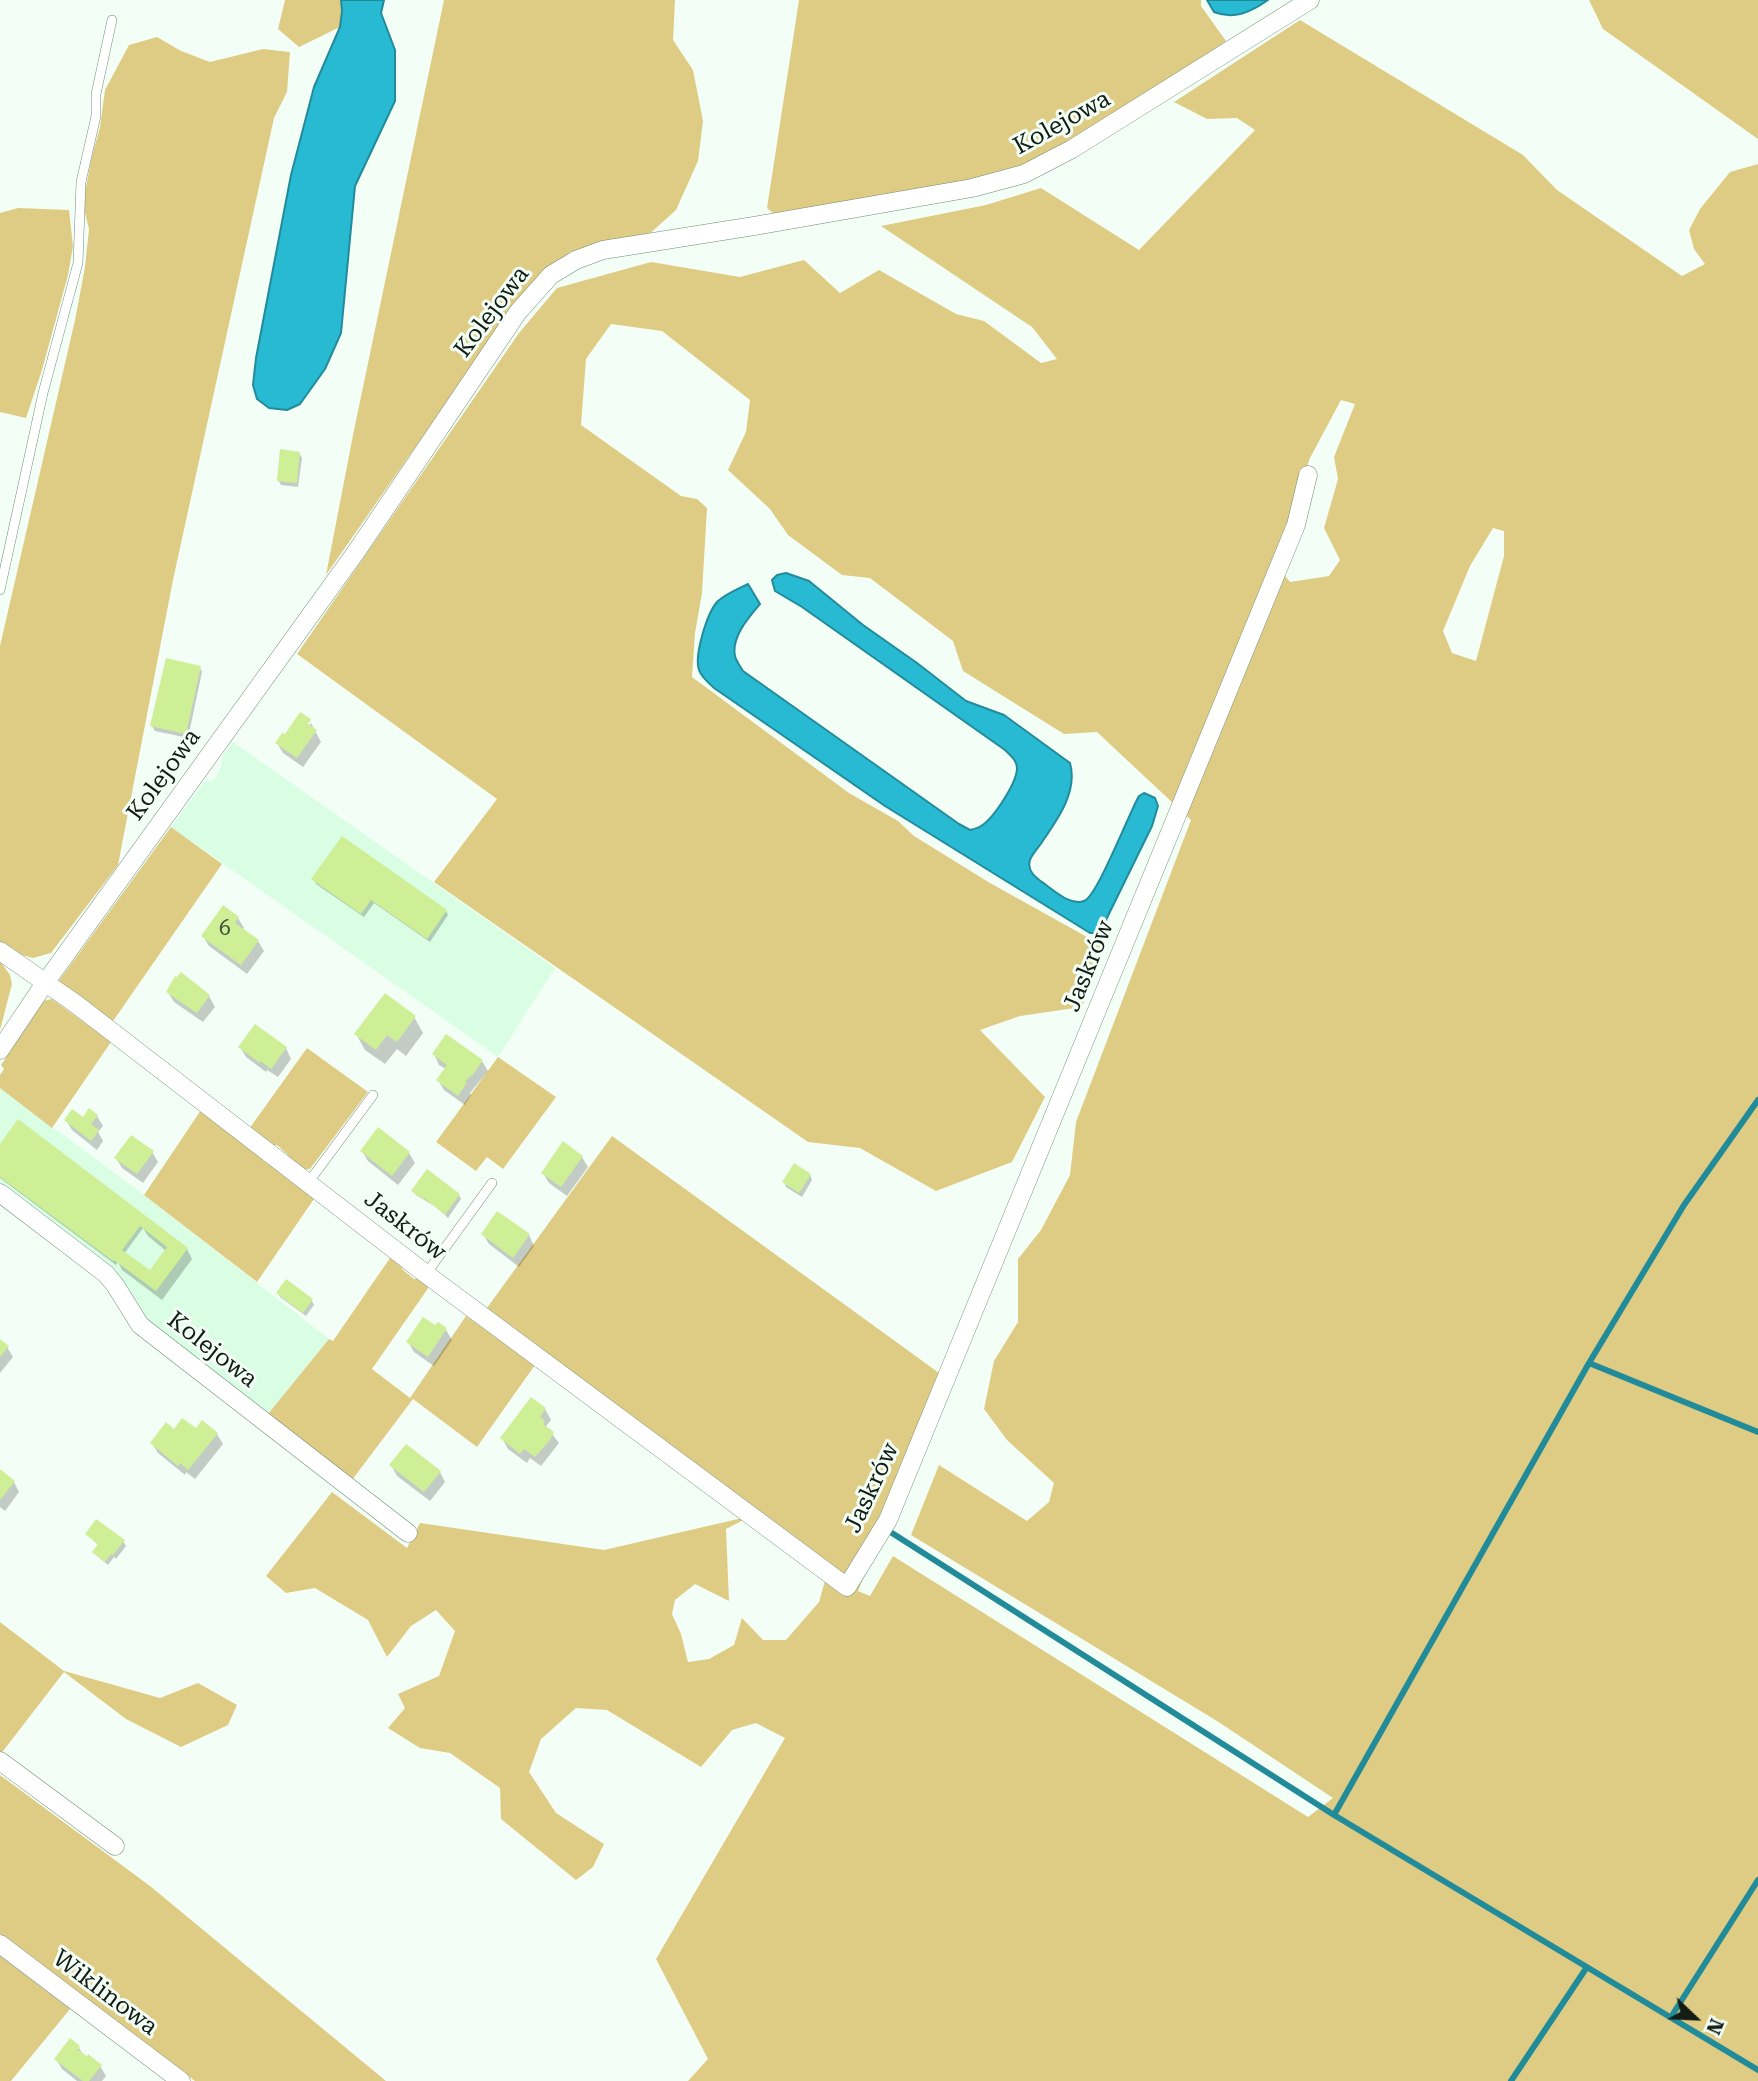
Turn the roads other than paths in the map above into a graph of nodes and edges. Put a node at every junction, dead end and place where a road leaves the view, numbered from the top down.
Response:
1 (1310, 0) edge
2 (112, 20) dead end
3 (1308, 475) dead end
4 (0, 590) edge
5 (0, 951) edge
6 (45, 983) junction
7 (0, 1050) edge
8 (373, 1095) dead end
9 (308, 1183) junction
10 (492, 1183) dead end
11 (0, 1193) edge
12 (426, 1274) junction
13 (408, 1532) dead end
14 (0, 1762) edge
15 (115, 1846) dead end
16 (0, 1944) edge
17 (181, 2081) edge

1 - 6 street, Kolejowa
2 - 4 lane
3 - 12 street, Jaskrów
5 - 6 street, Jaskrów
6 - 7 street, Kolejowa
6 - 9 street, Jaskrów
8 - 9 lane
9 - 12 street, Jaskrów
10 - 12 lane
11 - 13 street, Kolejowa
14 - 15 street
16 - 17 street, Wiklinowa

